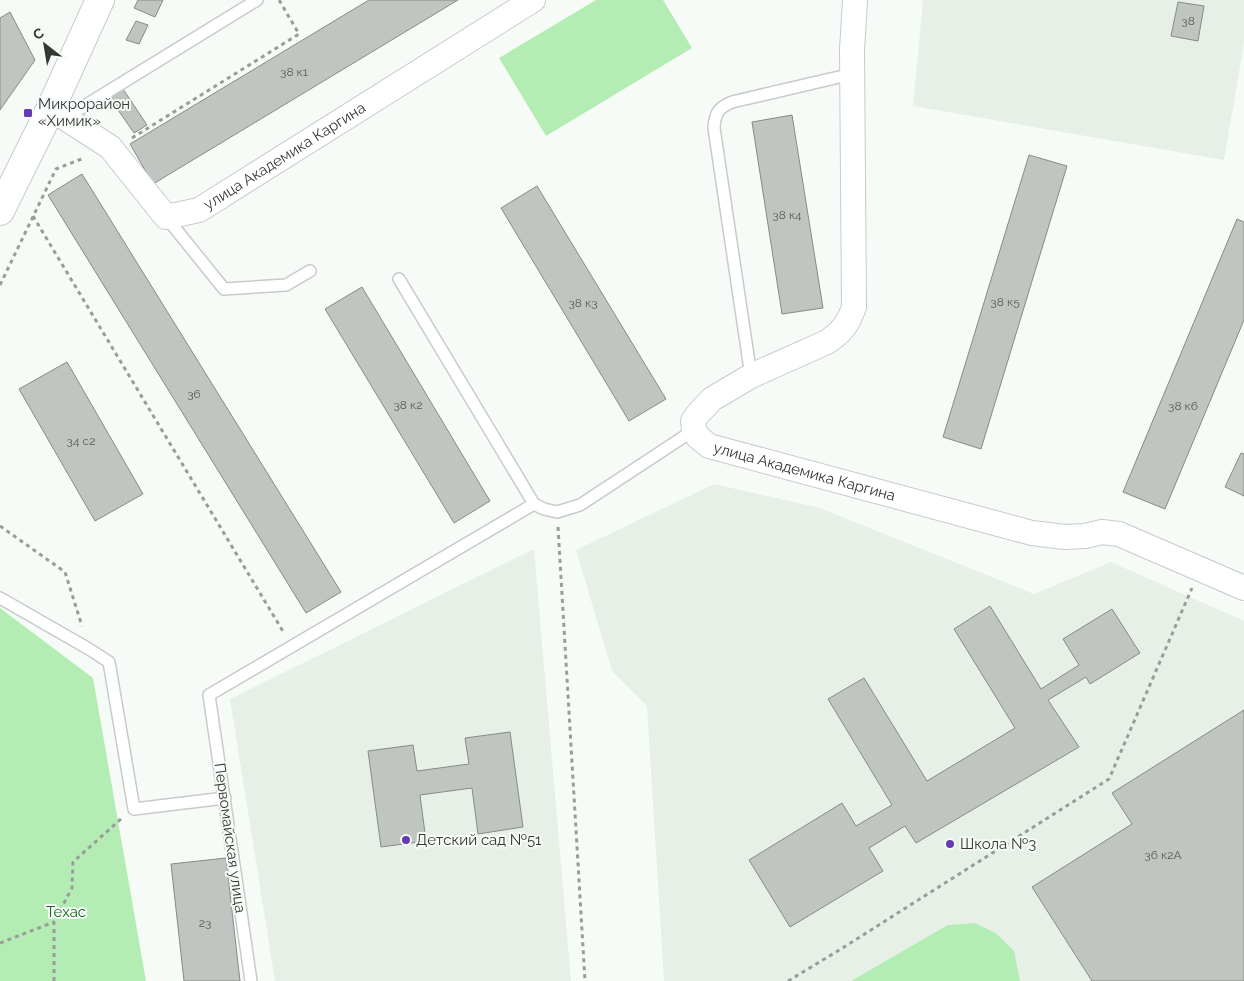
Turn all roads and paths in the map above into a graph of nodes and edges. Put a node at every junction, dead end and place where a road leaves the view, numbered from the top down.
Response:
1 (100, 0) edge
2 (257, 0) edge
3 (279, 0) edge
4 (533, 0) edge
5 (855, 0) edge
6 (299, 34) dead end
7 (852, 74) junction
8 (57, 114) junction
9 (0, 211) edge
10 (33, 216) dead end
11 (166, 217) junction
12 (310, 271) dead end
13 (399, 279) dead end
14 (751, 376) junction
15 (694, 430) junction
16 (534, 504) junction
17 (557, 512) junction
18 (0, 526) edge
19 (1200, 570) junction
20 (1244, 588) edge
21 (0, 598) edge
22 (292, 646) junction
23 (89, 648) junction
24 (225, 798) junction
25 (134, 809) junction
26 (54, 922) junction
27 (0, 943) edge
28 (54, 981) edge
29 (252, 981) edge
30 (586, 981) edge
31 (788, 981) edge

1 - 8 street
2 - 8 lane
3 - 6 path
4 - 11 street, улица Академика Каргина
5 - 7 street
7 - 14 street
7 - 14 lane
8 - 9 street
8 - 11 street
10 - 22 path
11 - 12 lane
13 - 16 lane
14 - 15 street
15 - 17 lane
15 - 19 street, улица Академика Каргина
16 - 17 lane
16 - 22 lane
17 - 30 path
18 - 23 path
19 - 20 street, улица Академика Каргина
19 - 31 path
21 - 23 lane
22 - 24 lane, Первомайская улица
23 - 25 lane
24 - 25 lane
24 - 29 lane, Первомайская улица
25 - 26 path
26 - 27 path
26 - 28 path

